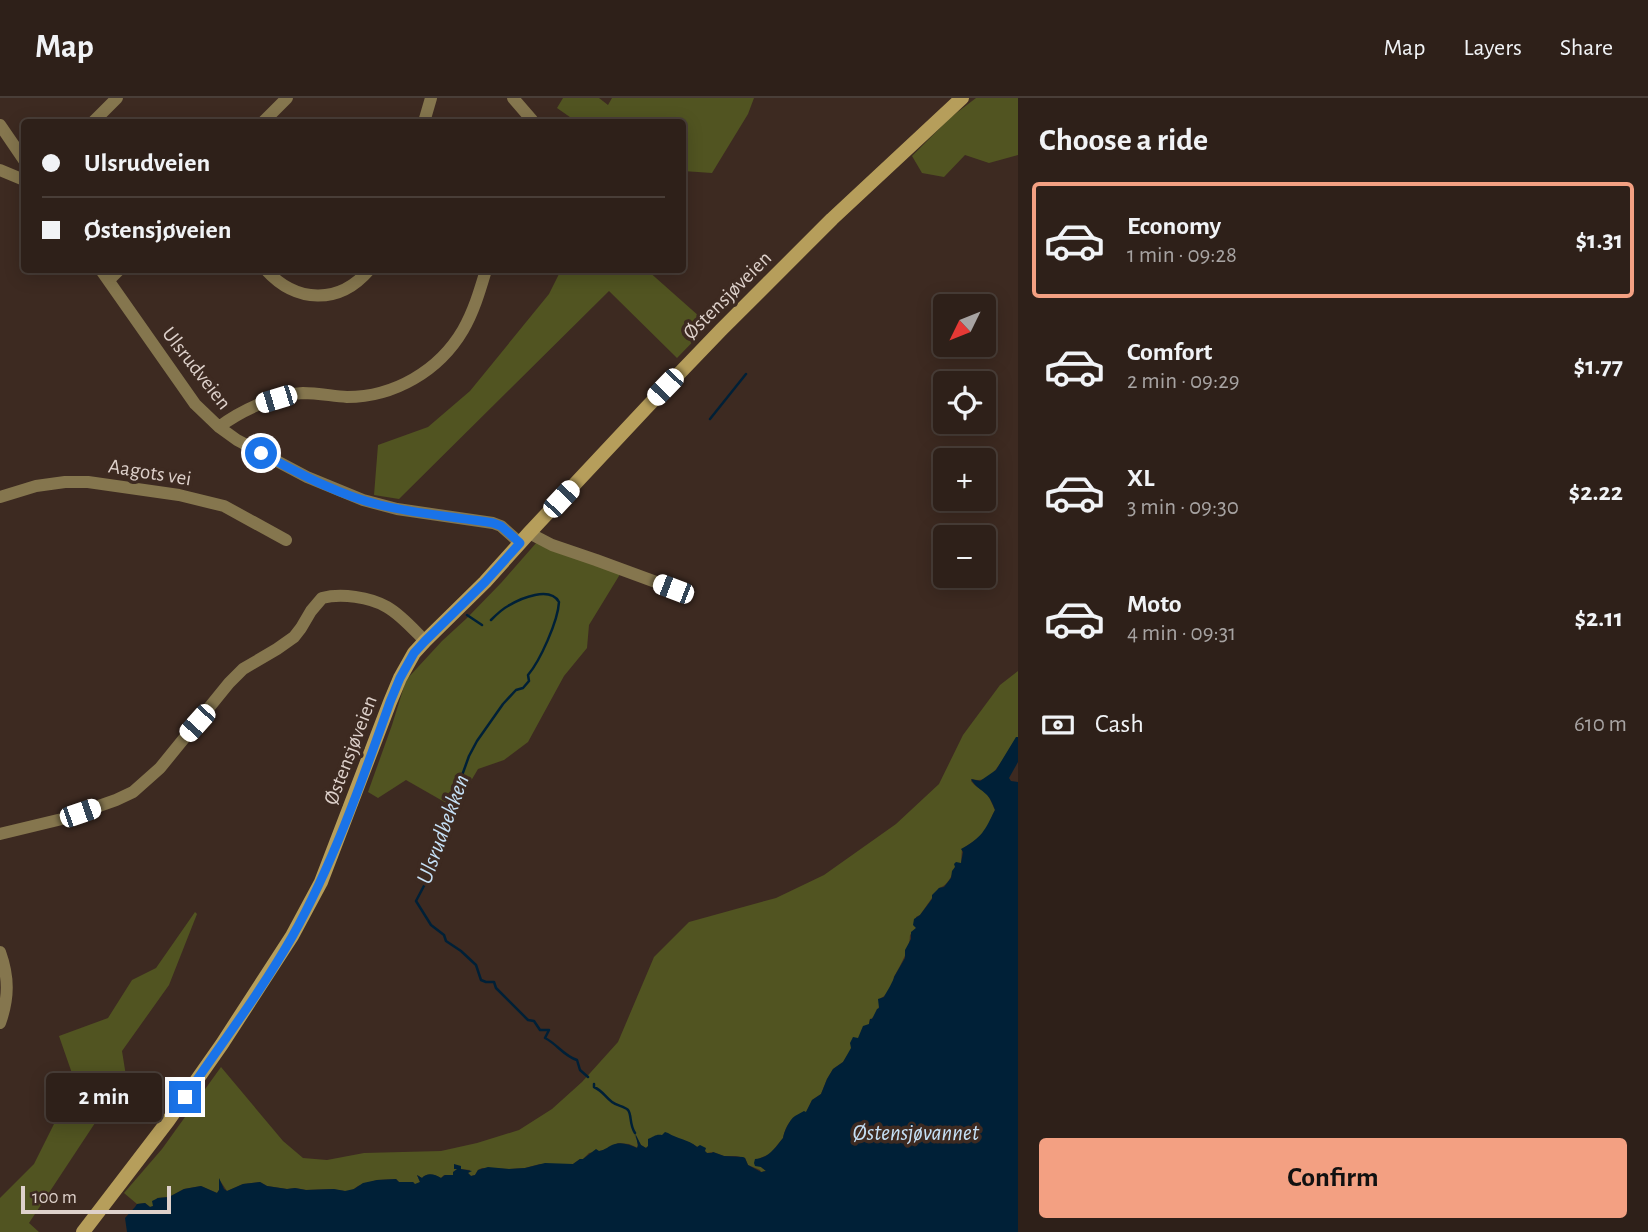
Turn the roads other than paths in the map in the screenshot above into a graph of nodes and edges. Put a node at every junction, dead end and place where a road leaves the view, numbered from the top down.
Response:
1 (117, 98) edge
2 (287, 98) edge
3 (431, 98) edge
4 (513, 98) edge
5 (962, 98) edge
6 (96, 119) edge
7 (266, 119) edge
8 (425, 119) edge
9 (530, 119) edge
10 (0, 125) edge
11 (21, 156) edge
12 (0, 170) edge
13 (21, 179) edge
14 (270, 273) edge
15 (366, 273) edge
16 (485, 273) edge
17 (105, 275) edge
18 (219, 427) junction
19 (0, 497) edge
20 (524, 538) junction
21 (286, 540) dead end
22 (683, 592) dead end
23 (425, 641) junction
24 (0, 834) edge
25 (0, 952) edge
26 (0, 1023) edge
27 (83, 1232) edge

1 - 6 street
2 - 7 street
3 - 8 street
4 - 9 street
5 - 20 main road, Østensjøveien
10 - 11 street
12 - 13 street
14 - 15 street
16 - 18 street
17 - 18 street, Ulsrudveien
18 - 20 street, Ulsrudveien
19 - 21 street, Aagots vei
20 - 22 street, Ulsrudveien
20 - 23 main road, Østensjøveien
23 - 24 street
23 - 27 main road, Østensjøveien
25 - 26 street

